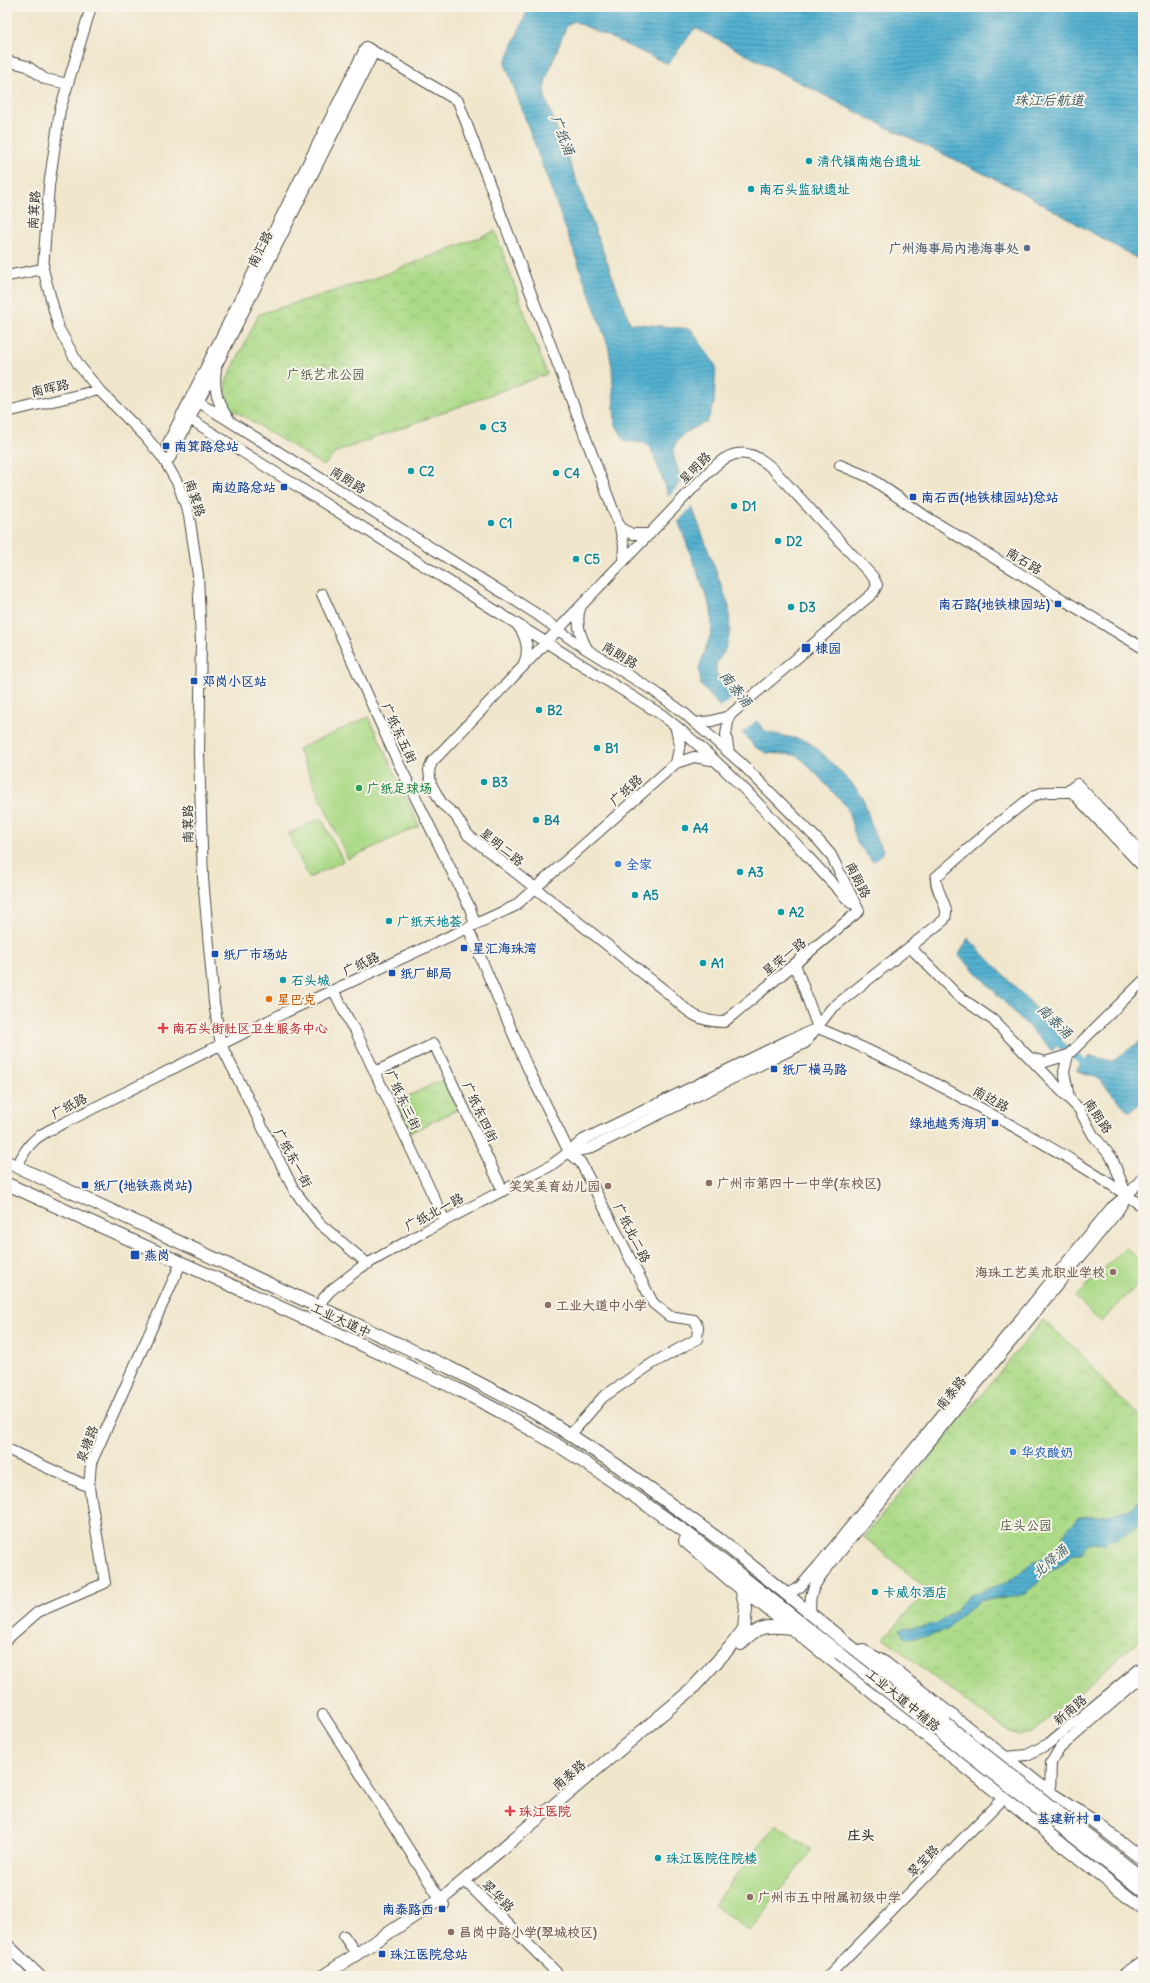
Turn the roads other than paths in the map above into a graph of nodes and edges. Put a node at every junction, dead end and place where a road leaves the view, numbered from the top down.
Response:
1 (91, 7) edge
2 (370, 49) junction
3 (7, 61) edge
4 (68, 84) junction
5 (43, 269) junction
6 (7, 276) edge
7 (217, 365) junction
8 (98, 390) junction
9 (191, 397) junction
10 (7, 412) edge
11 (182, 414) junction
12 (231, 422) junction
13 (261, 440) junction
14 (167, 445) dead end
15 (250, 455) junction
16 (170, 458) dead end
17 (840, 465) dead end
18 (620, 528) junction
19 (652, 531) junction
20 (623, 562) junction
21 (493, 587) junction
22 (322, 594) dead end
23 (484, 603) junction
24 (582, 605) junction
25 (515, 623) junction
26 (558, 630) junction
27 (546, 642) junction
28 (1143, 648) edge
29 (589, 651) junction
30 (521, 668) junction
31 (618, 669) junction
32 (611, 682) junction
33 (726, 719) junction
34 (695, 723) junction
35 (674, 724) junction
36 (728, 752) junction
37 (713, 760) junction
38 (676, 763) junction
39 (1074, 787) junction
40 (1143, 854) edge
41 (1143, 867) edge
42 (535, 889) junction
43 (859, 911) junction
44 (472, 927) junction
45 (910, 947) junction
46 (795, 964) junction
47 (1143, 981) edge
48 (334, 991) junction
49 (724, 1022) joint
50 (818, 1028) junction
51 (221, 1044) junction
52 (1068, 1055) junction
53 (1028, 1056) junction
54 (375, 1072) junction
55 (1071, 1100) junction
56 (569, 1152) junction
57 (12, 1165) edge
58 (1143, 1177) edge
59 (7, 1184) edge
60 (503, 1191) junction
61 (1127, 1196) junction
62 (1143, 1207) edge
63 (445, 1221) junction
64 (181, 1263) junction
65 (368, 1264) junction
66 (320, 1306) junction
67 (312, 1322) junction
68 (572, 1434) junction
69 (7, 1449) edge
70 (89, 1487) junction
71 (649, 1507) junction
72 (741, 1588) junction
73 (786, 1594) junction
74 (811, 1614) junction
75 (791, 1628) junction
76 (7, 1639) edge
77 (843, 1640) junction
78 (1143, 1666) edge
79 (1143, 1676) edge
80 (323, 1715) dead end
81 (1005, 1757) junction
82 (1050, 1793) junction
83 (1004, 1798) junction
84 (1078, 1814) junction
85 (1052, 1836) junction
86 (1143, 1860) edge
87 (1143, 1872) edge
88 (1143, 1879) edge
89 (469, 1885) junction
90 (1143, 1891) edge
91 (442, 1902) junction
92 (1143, 1910) edge
93 (344, 1936) dead end
94 (7, 1945) edge
95 (357, 1955) junction
96 (1143, 1962) edge
97 (7, 1963) edge
98 (20, 1976) edge
99 (39, 1976) edge
100 (323, 1976) edge
101 (338, 1976) edge
102 (560, 1976) edge
103 (828, 1976) edge
104 (1123, 1976) edge

1 - 4 street, 南箕路
2 - 7 street, 南汇路
2 - 9 street, 南汇路
2 - 18 street
3 - 4 street
4 - 5 street, 南箕路
5 - 6 street
5 - 8 street, 南箕路
7 - 12 street
7 - 16 street, 南汇路
8 - 10 street, 南晖路
8 - 51 street, 南箕路
9 - 11 street, 南汇路
9 - 12 street, 南朗路
11 - 14 street, 南汇路
11 - 15 street, 南朗路
12 - 13 street, 南朗路
13 - 15 street
13 - 21 street, 南朗路
15 - 23 street, 南朗路
17 - 28 street, 南石路
18 - 19 street
18 - 20 street
19 - 20 street, 星明路
19 - 33 street, 星明路
20 - 24 street, 星明路
21 - 23 street
21 - 26 street, 南朗路
22 - 44 street, 广纸东五街
23 - 25 street, 南朗路
24 - 26 street, 星明路
24 - 29 street
25 - 27 street, 南朗路
25 - 30 street
26 - 27 street, 星明路
26 - 29 street, 南朗路
27 - 30 street, 星明二路
27 - 32 street, 南朗路
29 - 31 street, 南朗路
30 - 42 street, 星明二路
31 - 32 street
31 - 34 street, 南朗路
32 - 35 street, 南朗路
33 - 34 street
33 - 36 street
34 - 36 street, 南朗路
35 - 37 street, 南朗路
35 - 38 street
36 - 43 street, 南朗路
37 - 38 street, 广纸路
37 - 43 street, 南朗路
38 - 42 street, 广纸路
39 - 40 street
39 - 41 street
39 - 45 street
42 - 44 street, 广纸路
42 - 49 street, 星明二路
43 - 46 street, 星荣一路
44 - 48 street, 广纸路
44 - 56 street, 广纸北二路
45 - 50 street
45 - 53 street, 南朗路
46 - 49 street, 星荣一路
46 - 50 street
47 - 52 street
48 - 51 street, 广纸路
48 - 54 street, 广纸东三街
50 - 56 street
50 - 61 street, 南边路
51 - 57 street, 广纸路
51 - 65 street, 广纸东一街
52 - 53 street
52 - 55 street
53 - 55 street, 南朗路
54 - 60 street, 广纸东四街
54 - 63 street, 广纸东三街
55 - 61 street, 南朗路
56 - 60 street, 广纸北一路
56 - 68 street, 广纸北二路
57 - 66 main road
58 - 61 street, 南泰路
59 - 64 main road, 工业大道中
60 - 63 street, 广纸北一路
61 - 62 street, 南边路
61 - 73 street, 南泰路
61 - 74 street, 南泰路
63 - 65 street, 广纸北一路
64 - 67 main road, 工业大道中
64 - 70 street, 泉塘路
65 - 66 street, 广纸北一路
66 - 67 street, 广纸北一路
66 - 68 main road
67 - 71 main road, 工业大道中
68 - 73 main road
69 - 70 street
70 - 76 street, 泉塘路
71 - 72 main road, 工业大道中辅路
71 - 90 main road, bridge
72 - 75 main road, 工业大道中辅路
72 - 91 main road, 南泰路
73 - 74 main road
74 - 77 main road
75 - 83 main road, 工业大道中辅路
75 - 89 main road, 南泰路
77 - 81 main road, 工业大道中辅路
77 - 88 main road, bridge
78 - 81 street, 新南路
79 - 82 street, 新南路
80 - 91 street
81 - 82 main road, 工业大道中辅路
82 - 84 main road, 工业大道中辅路
83 - 85 main road, 工业大道中辅路
83 - 103 street, 翠宝路
84 - 85 street
84 - 86 main road
84 - 87 main road
85 - 92 main road, 工业大道中辅路
89 - 91 main road, 南泰路
89 - 102 street, 翠华路
91 - 95 main road, 南泰路
91 - 101 main road, 南泰路
93 - 95 street
94 - 99 main road
95 - 100 main road, 南泰路
96 - 104 main road
97 - 98 main road

